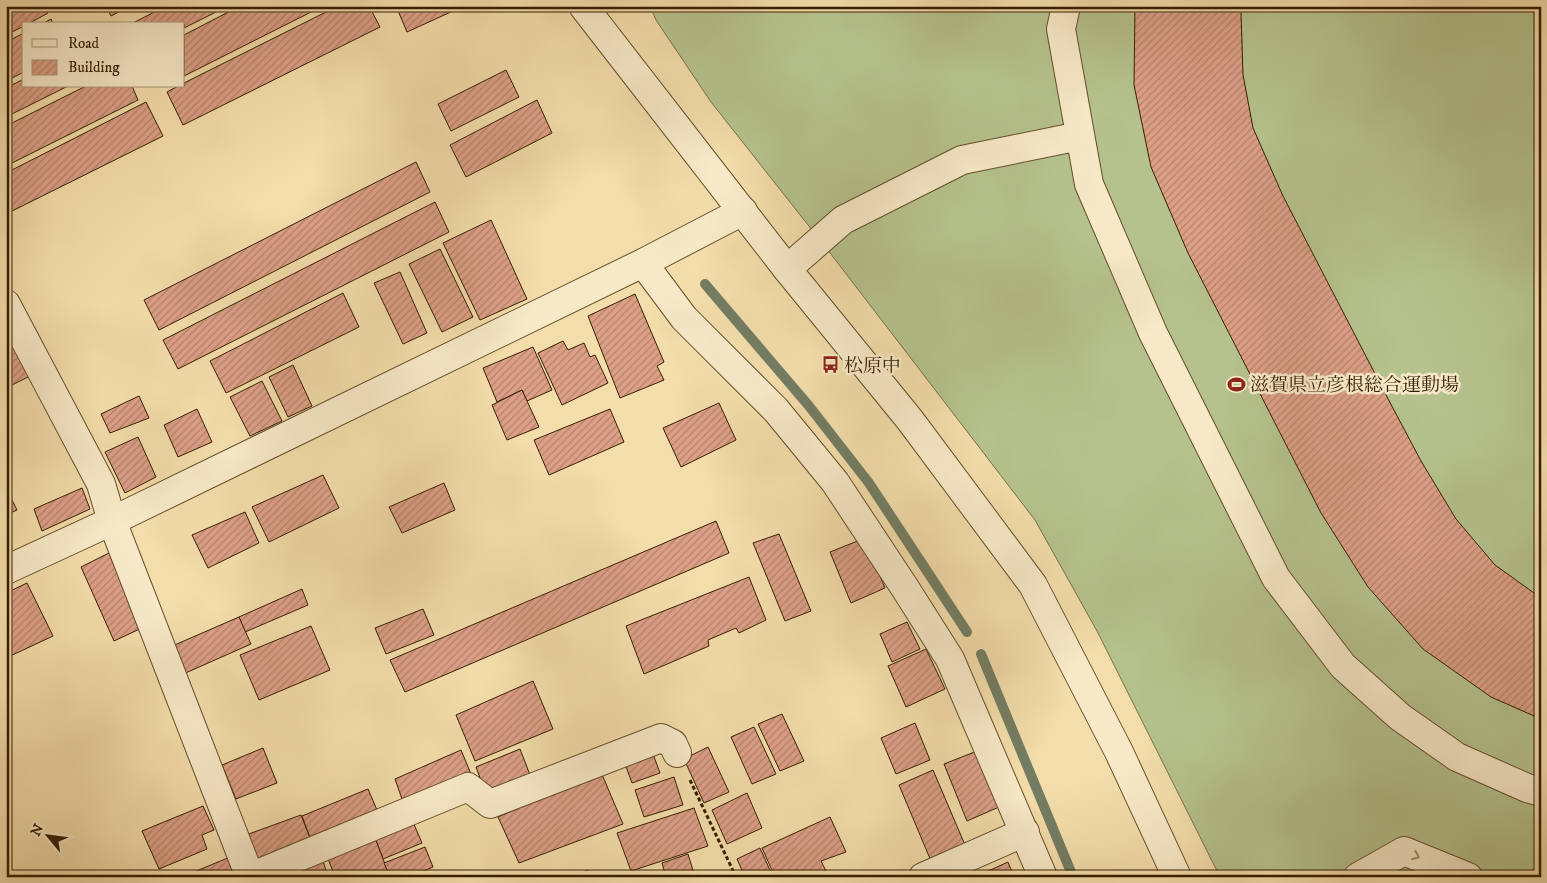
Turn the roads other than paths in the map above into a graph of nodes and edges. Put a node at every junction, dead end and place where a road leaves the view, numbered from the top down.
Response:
1 (583, 6) edge
2 (1066, 6) edge
3 (1080, 136) junction
4 (743, 211) junction
5 (643, 263) junction
6 (787, 269) junction
7 (6, 304) edge
8 (112, 521) junction
9 (6, 570) edge
10 (677, 753) road end
11 (1541, 792) edge
12 (1025, 832) junction
13 (250, 877) edge
14 (923, 877) edge
15 (1043, 877) edge
16 (1177, 877) edge
17 (1358, 877) edge
18 (1468, 877) edge

1 - 4 street
2 - 3 street
3 - 6 street
3 - 11 street
4 - 5 street
4 - 6 street
5 - 8 street
5 - 12 street
6 - 16 street
7 - 8 street
8 - 9 street
8 - 13 street
10 - 13 street
12 - 14 street
12 - 15 street
17 -> 18 street

